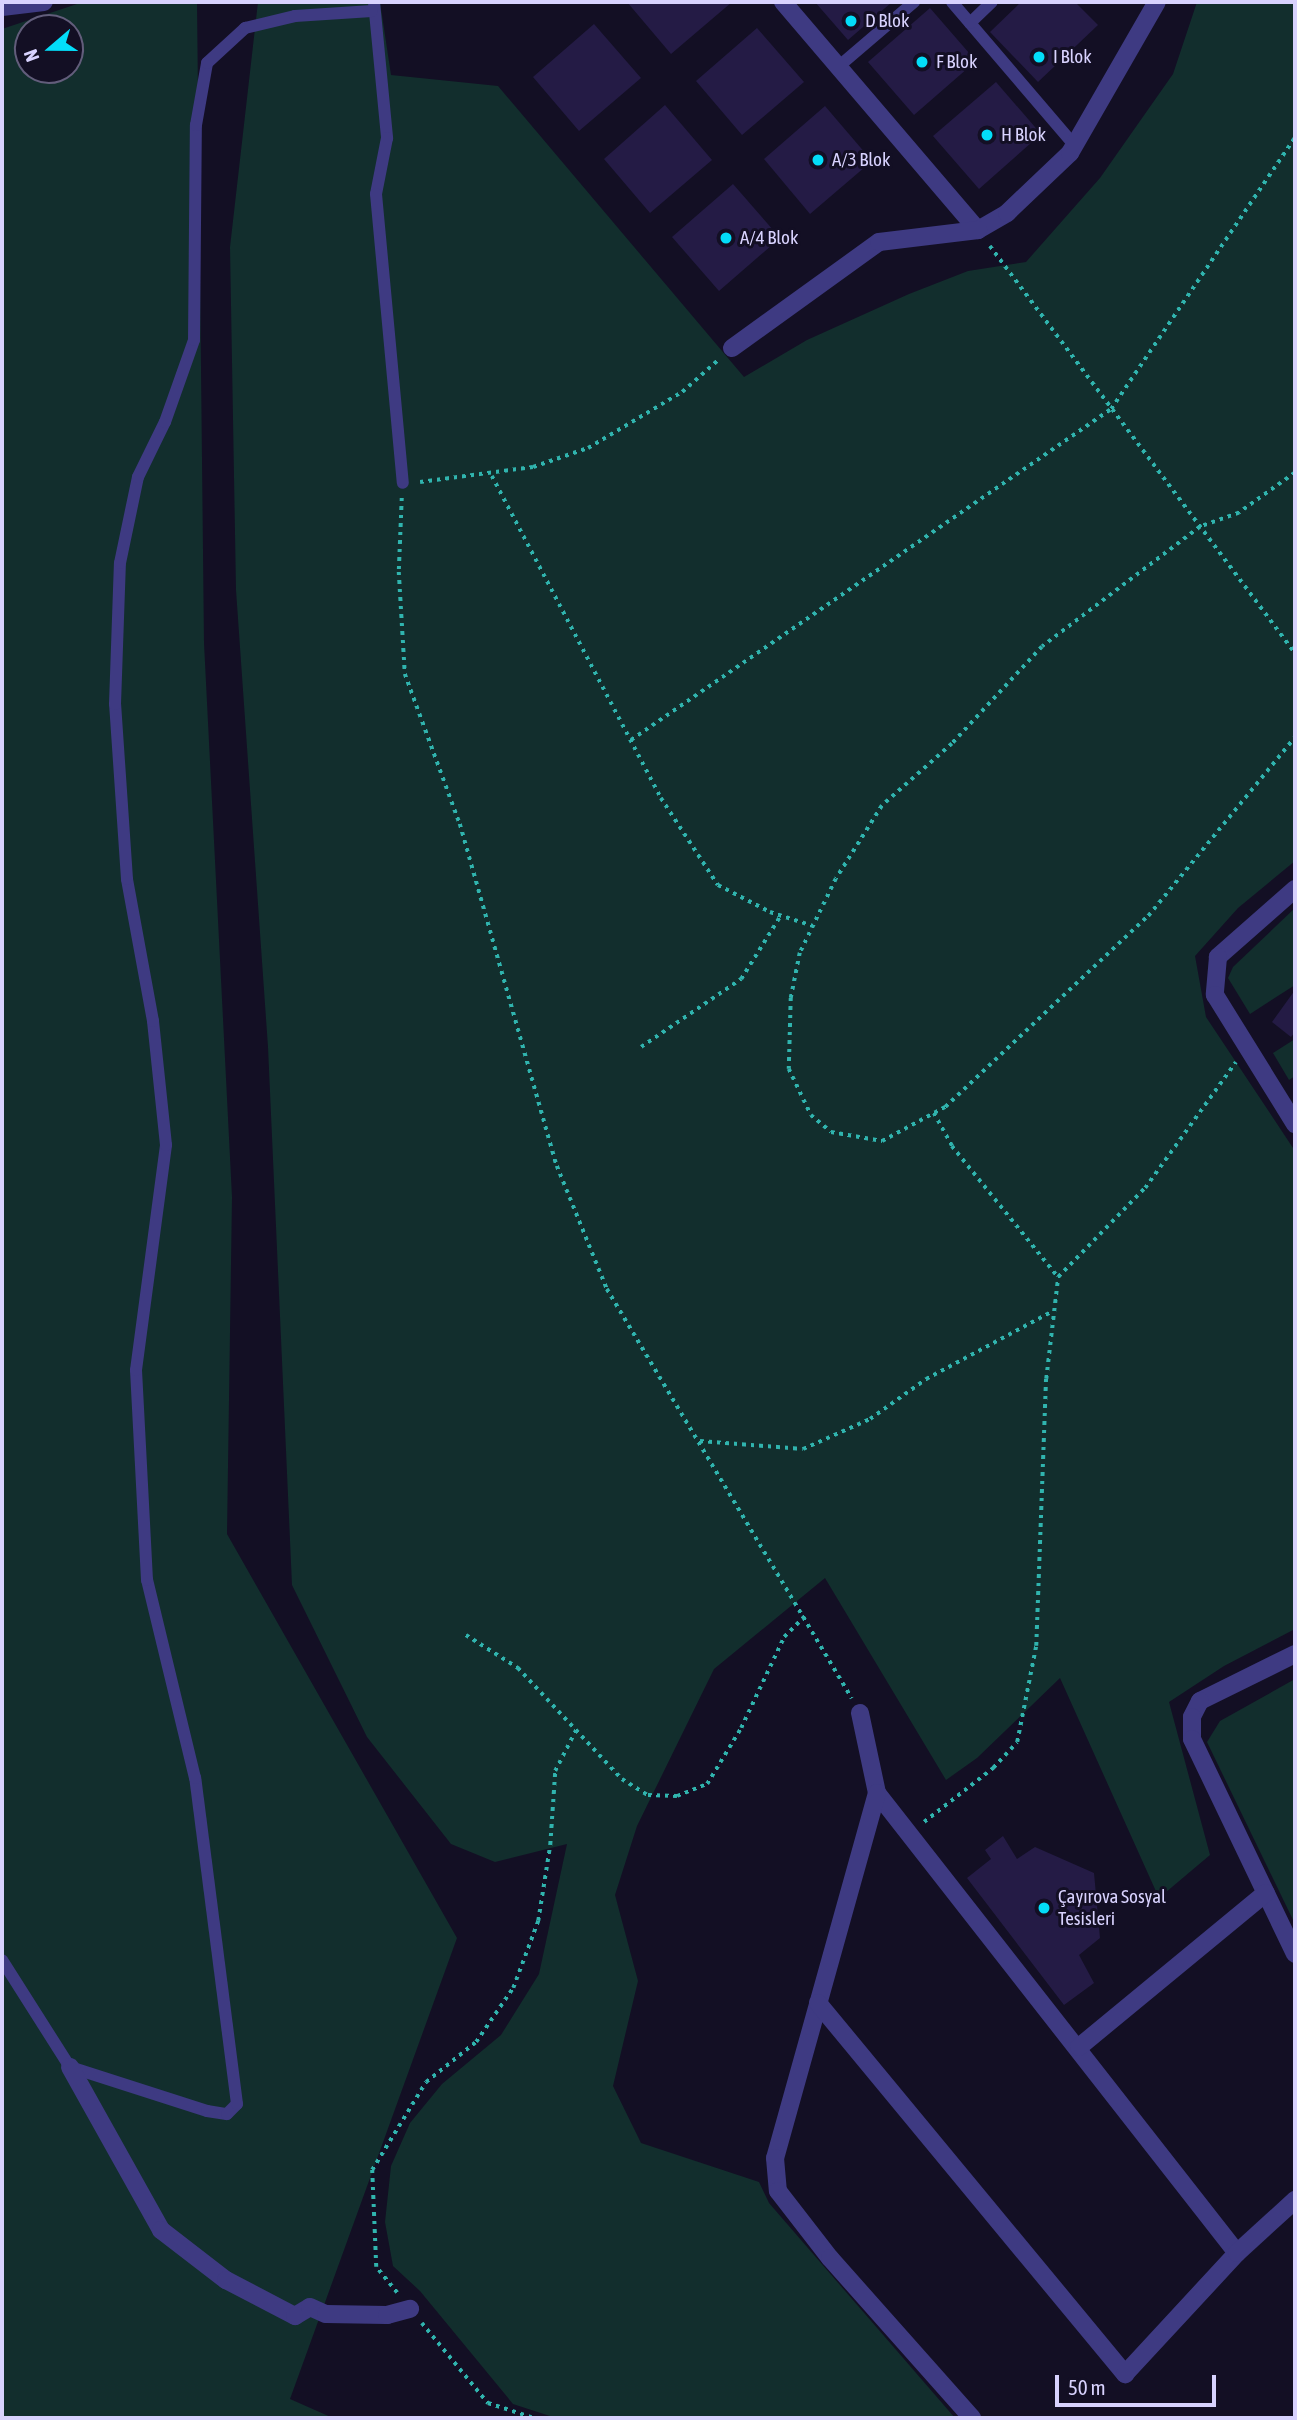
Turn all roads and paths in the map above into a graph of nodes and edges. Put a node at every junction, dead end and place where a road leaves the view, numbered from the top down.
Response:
1 (44, 2) edge
2 (783, 2) edge
3 (914, 2) edge
4 (951, 2) edge
5 (992, 2) edge
6 (1157, 2) edge
7 (373, 7) edge
8 (2, 8) edge
9 (970, 23) junction
10 (838, 67) junction
11 (1295, 137) edge
12 (1074, 145) junction
13 (978, 230) junction
14 (732, 348) joint
15 (1111, 409) junction
16 (1295, 473) edge
17 (491, 475) junction
18 (402, 483) junction
19 (1200, 527) junction
20 (1295, 653) edge
21 (1295, 737) edge
22 (631, 740) junction
23 (1295, 889) edge
24 (781, 915) junction
25 (813, 926) junction
26 (1247, 1046) junction
27 (641, 1047) dead end
28 (934, 1113) junction
29 (1295, 1124) edge
30 (1058, 1277) junction
31 (1054, 1310) junction
32 (699, 1441) junction
33 (806, 1615) junction
34 (466, 1635) dead end
35 (1295, 1654) edge
36 (860, 1713) joint
37 (577, 1728) junction
38 (877, 1793) junction
39 (908, 1835) junction
40 (1266, 1893) junction
41 (1295, 1954) edge
42 (2, 1960) edge
43 (818, 2003) junction
44 (1079, 2047) junction
45 (70, 2067) junction
46 (1295, 2200) edge
47 (1237, 2253) junction
48 (411, 2309) junction
49 (534, 2418) edge
50 (972, 2418) edge

1 - 8 street
2 - 10 street
3 - 10 lane
4 - 9 lane
5 - 9 lane
6 - 12 street
7 - 18 lane
7 - 45 lane
9 - 12 lane
10 - 13 street
11 - 15 path
12 - 13 street
13 - 14 street
13 - 15 path
14 - 17 path
15 - 19 path
15 - 22 path
16 - 19 path
17 - 18 path
17 - 22 path
18 - 32 path
19 - 20 path
19 - 25 path
21 - 28 path
22 - 24 path
23 - 26 street
24 - 25 path
24 - 27 path
25 - 28 path
26 - 29 street
26 - 30 path
28 - 30 path
30 - 31 path
31 - 32 path
31 - 39 path
32 - 33 path
33 - 36 path
33 - 37 path
34 - 37 path
35 - 40 street
36 - 38 street
37 - 48 path
38 - 39 street
38 - 43 street
39 - 44 street
40 - 41 street
40 - 44 street
42 - 45 lane
43 - 47 street
43 - 50 street
44 - 47 street
45 - 48 street
46 - 47 street
48 - 49 path

